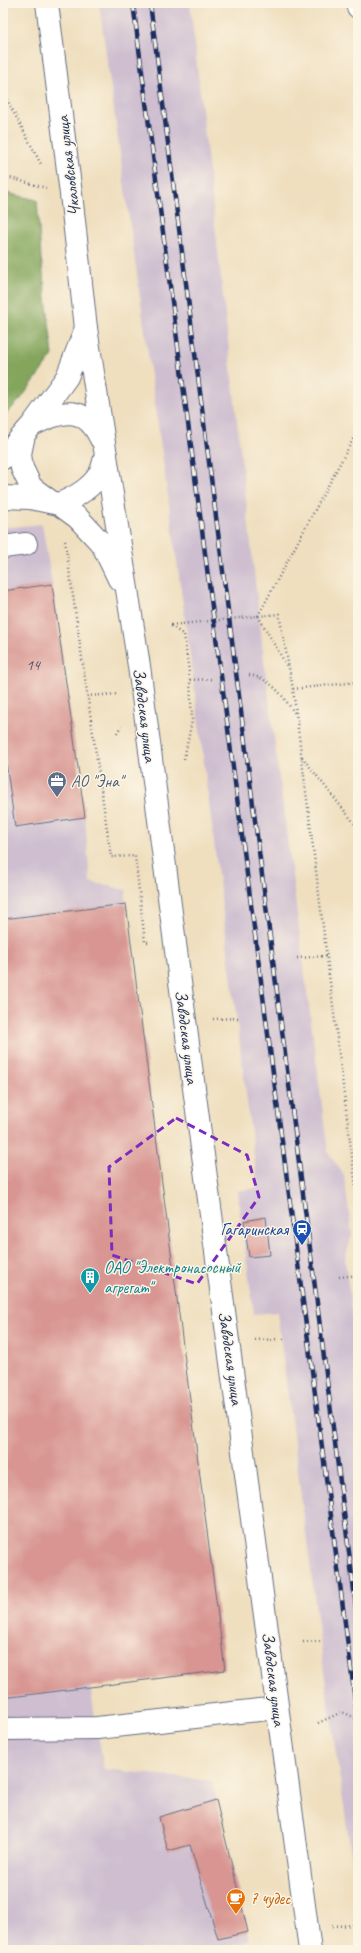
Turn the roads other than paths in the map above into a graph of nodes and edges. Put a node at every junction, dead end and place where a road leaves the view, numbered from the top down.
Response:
1 (47, 3) edge
2 (358, 3) edge
3 (358, 7) edge
4 (86, 328) junction
5 (28, 430) junction
6 (105, 450) junction
7 (3, 458) edge
8 (3, 497) edge
9 (54, 502) junction
10 (26, 544) dead end
11 (3, 547) edge
12 (129, 599) junction
13 (278, 1708) junction
14 (3, 1729) edge
15 (310, 1950) edge

1 - 4 main road, Чкаловская улица
2 - 3 main road
4 - 5 main road
4 - 6 main road, Чкаловская улица
5 - 6 main road
5 - 7 main road
5 - 9 main road
6 - 9 main road
6 - 12 main road, Заводская улица
8 - 9 main road
9 - 12 main road
10 - 11 main road
12 - 13 main road, Заводская улица
13 - 14 main road
13 - 15 main road, Заводская улица

